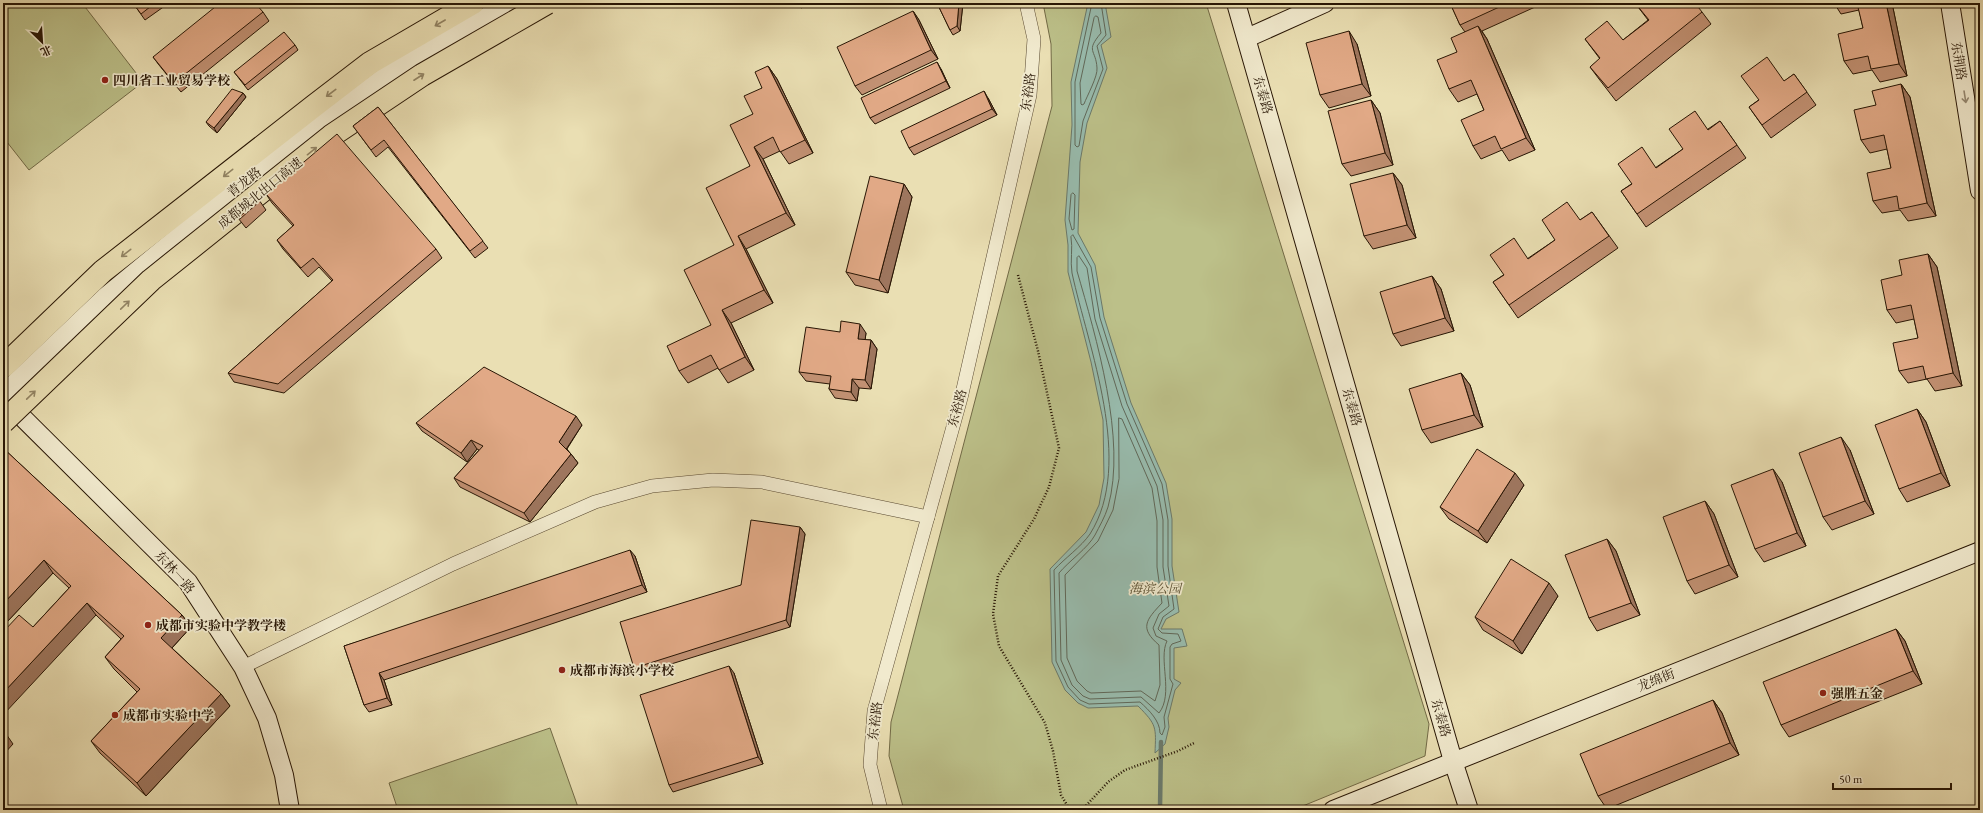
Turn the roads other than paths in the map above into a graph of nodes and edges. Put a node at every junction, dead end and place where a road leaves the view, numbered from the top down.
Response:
1 (473, 3) edge
2 (510, 3) edge
3 (548, 3) edge
4 (1026, 3) edge
5 (1236, 3) edge
6 (1325, 3) edge
7 (1950, 3) edge
8 (1247, 38) junction
9 (1980, 191) edge
10 (3, 367) edge
11 (3, 394) edge
12 (3, 398) edge
13 (3, 422) edge
14 (928, 517) junction
15 (1980, 551) edge
16 (243, 666) junction
17 (1453, 761) junction
18 (290, 810) edge
19 (881, 810) edge
20 (1333, 810) edge
21 (1469, 810) edge

1 -> 10 highway
2 - 11 street, 青龙路
13 -> 3 highway, 成都城北出口高速, bridge
4 - 14 street, 东裕路
5 - 8 street, 东泰路
6 - 8 street
7 -> 9 street, 东荆路
8 - 17 street, 东泰路
12 - 16 street, 东林一路
14 - 16 street
14 - 19 street, 东裕路
15 - 17 street, 龙绵街
16 - 18 street, 东林一路
17 - 20 street, 龙绵街
17 - 21 street, 东泰路

